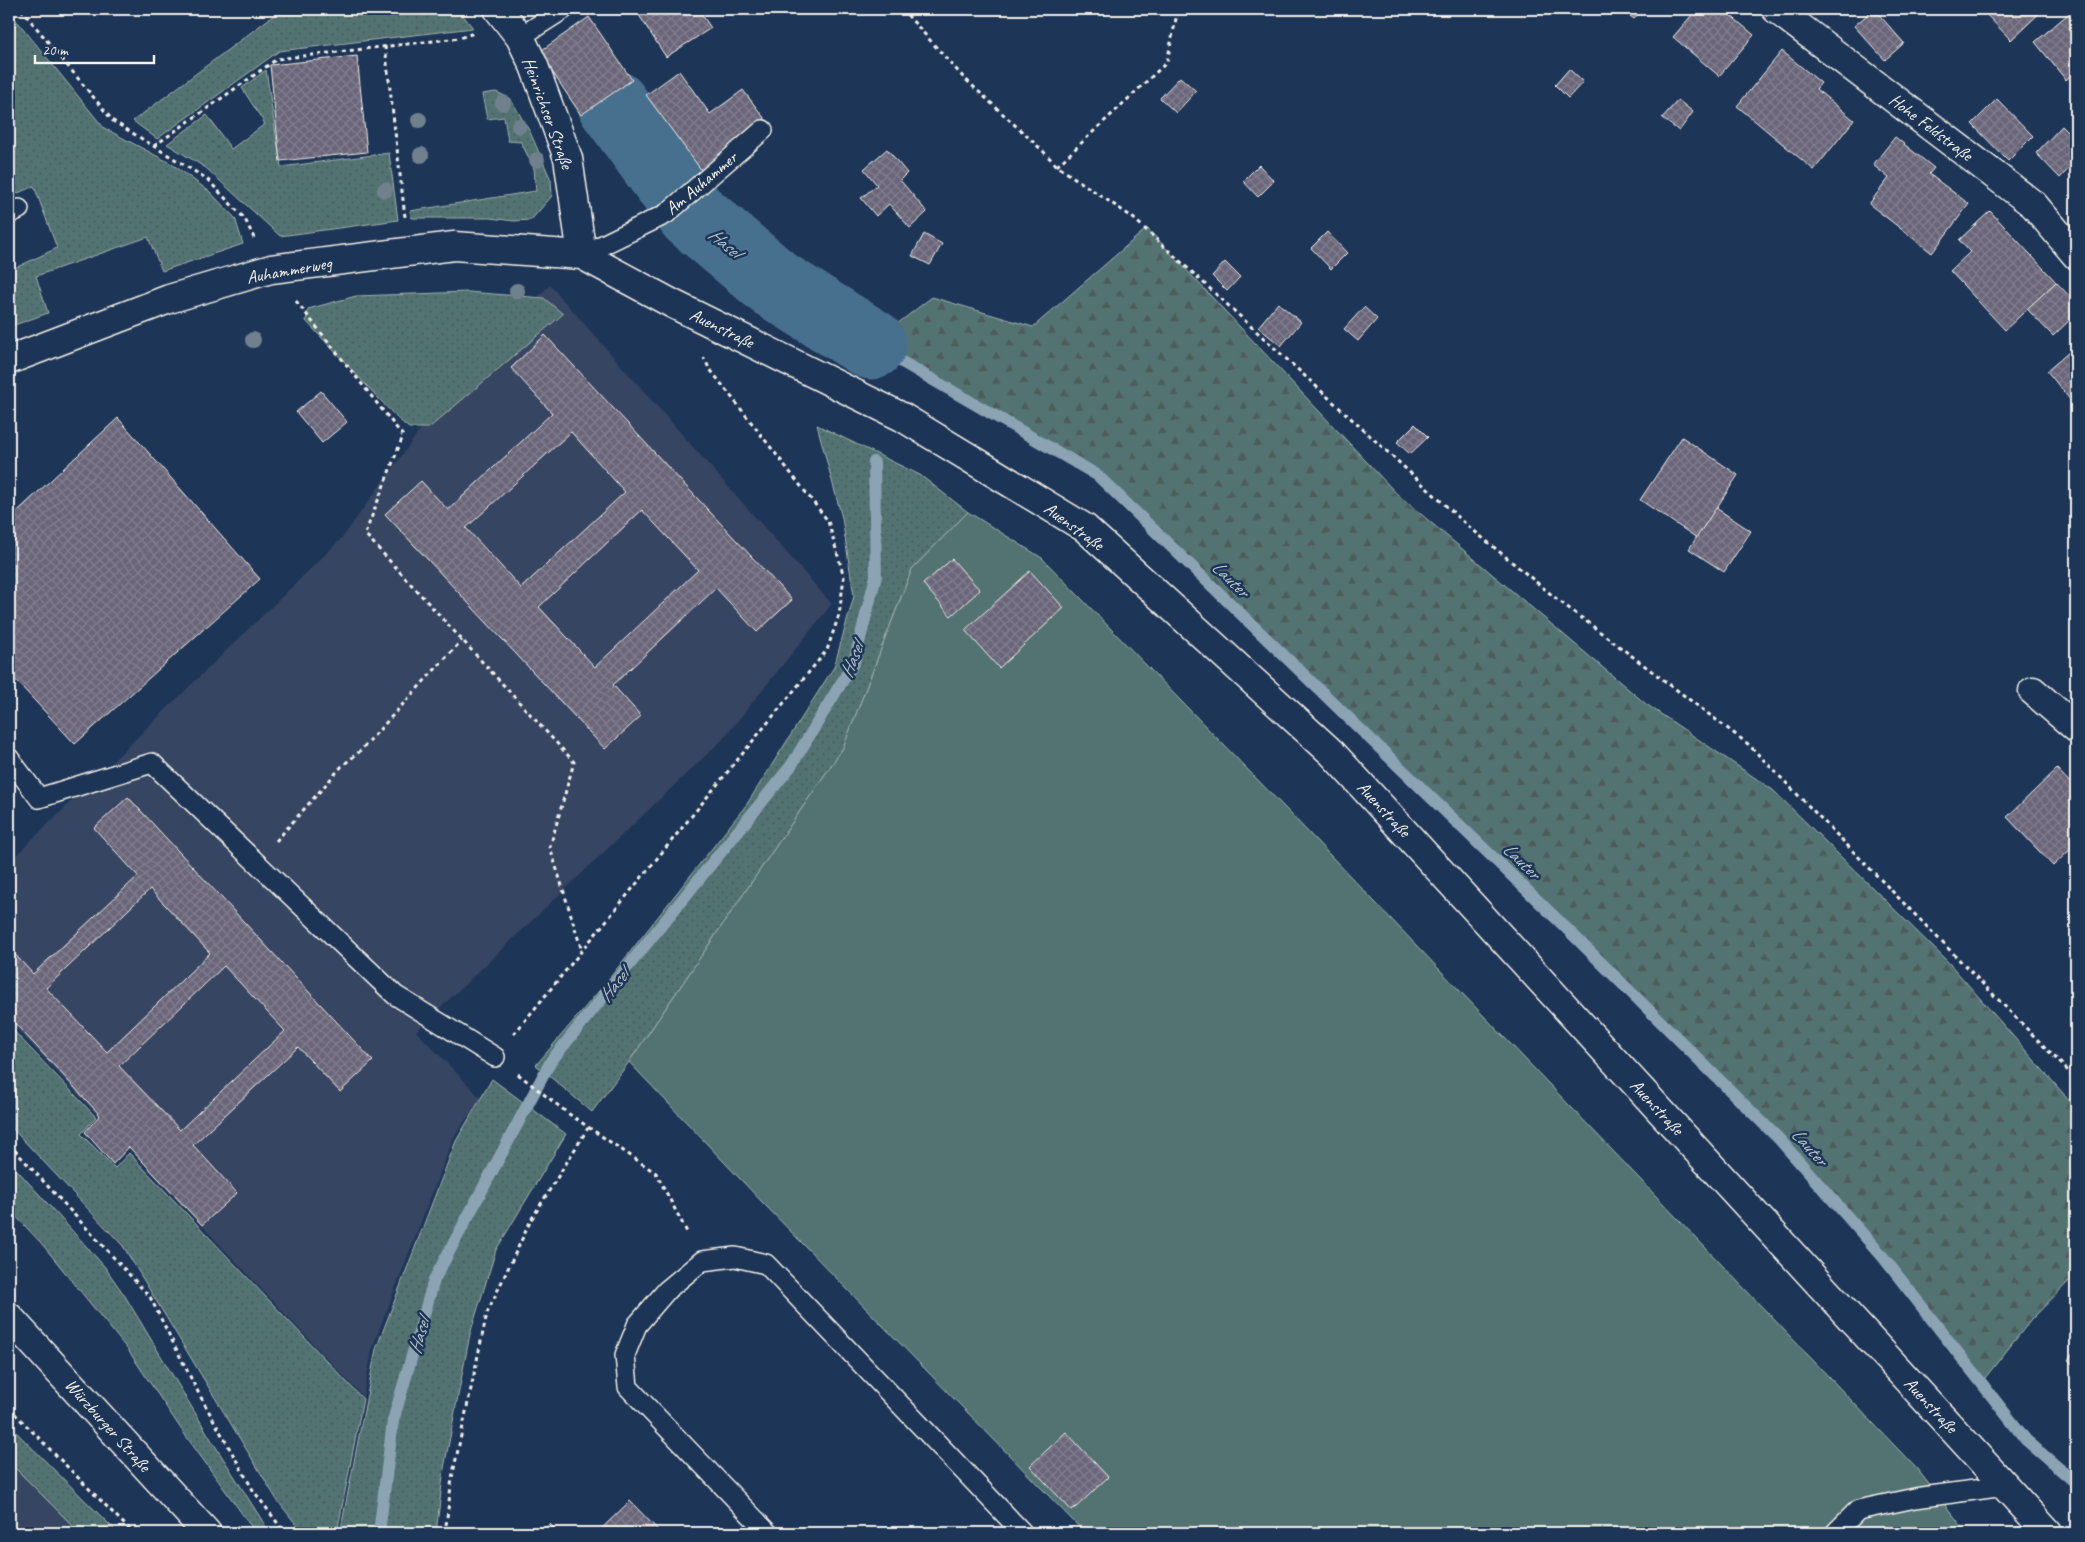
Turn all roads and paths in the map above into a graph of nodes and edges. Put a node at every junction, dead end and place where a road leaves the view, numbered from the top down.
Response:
1 (21, 9) edge
2 (564, 9) edge
3 (902, 9) edge
4 (1178, 9) edge
5 (1776, 9) edge
6 (509, 23) edge
7 (385, 46) junction
8 (763, 130) dead end
9 (154, 146) junction
10 (1057, 166) junction
11 (409, 252) junction
12 (2076, 254) edge
13 (582, 255) junction
14 (271, 269) junction
15 (700, 352) dead end
16 (9, 360) edge
17 (462, 640) junction
18 (2033, 691) dead end
19 (2076, 728) edge
20 (9, 758) edge
21 (256, 863) junction
22 (582, 951) junction
23 (495, 1058) junction
24 (2076, 1079) edge
25 (588, 1128) junction
26 (9, 1144) edge
27 (702, 1261) junction
28 (9, 1317) edge
29 (9, 1408) edge
30 (2005, 1486) junction
31 (132, 1533) edge
32 (207, 1533) edge
33 (285, 1533) edge
34 (445, 1533) edge
35 (768, 1533) edge
36 (1023, 1533) edge
37 (1835, 1533) edge
38 (2048, 1533) edge

1 - 9 path
2 - 6 lane
3 - 10 path
4 - 10 path
5 - 12 street, Hohe Feldstraße
6 - 7 path
6 - 13 street, Heinrichser Straße
7 - 9 path
7 - 11 path
8 - 13 lane, Am Auhammer
9 - 14 path
10 - 24 path
11 - 13 street, Auhammerweg
11 - 14 street, Auhammerweg
13 - 30 street, Auenstraße
14 - 16 street, Auhammerweg
14 - 17 path
15 - 22 path
17 - 21 path
17 - 22 path
18 - 19 street
20 - 21 lane
21 - 23 lane
22 - 23 path
23 - 25 path
25 - 27 path
25 - 34 path
26 - 33 path
27 - 35 lane
27 - 36 lane
28 - 32 street, Würzburger Straße
29 - 31 path
30 - 37 lane
30 - 38 street, Auenstraße

